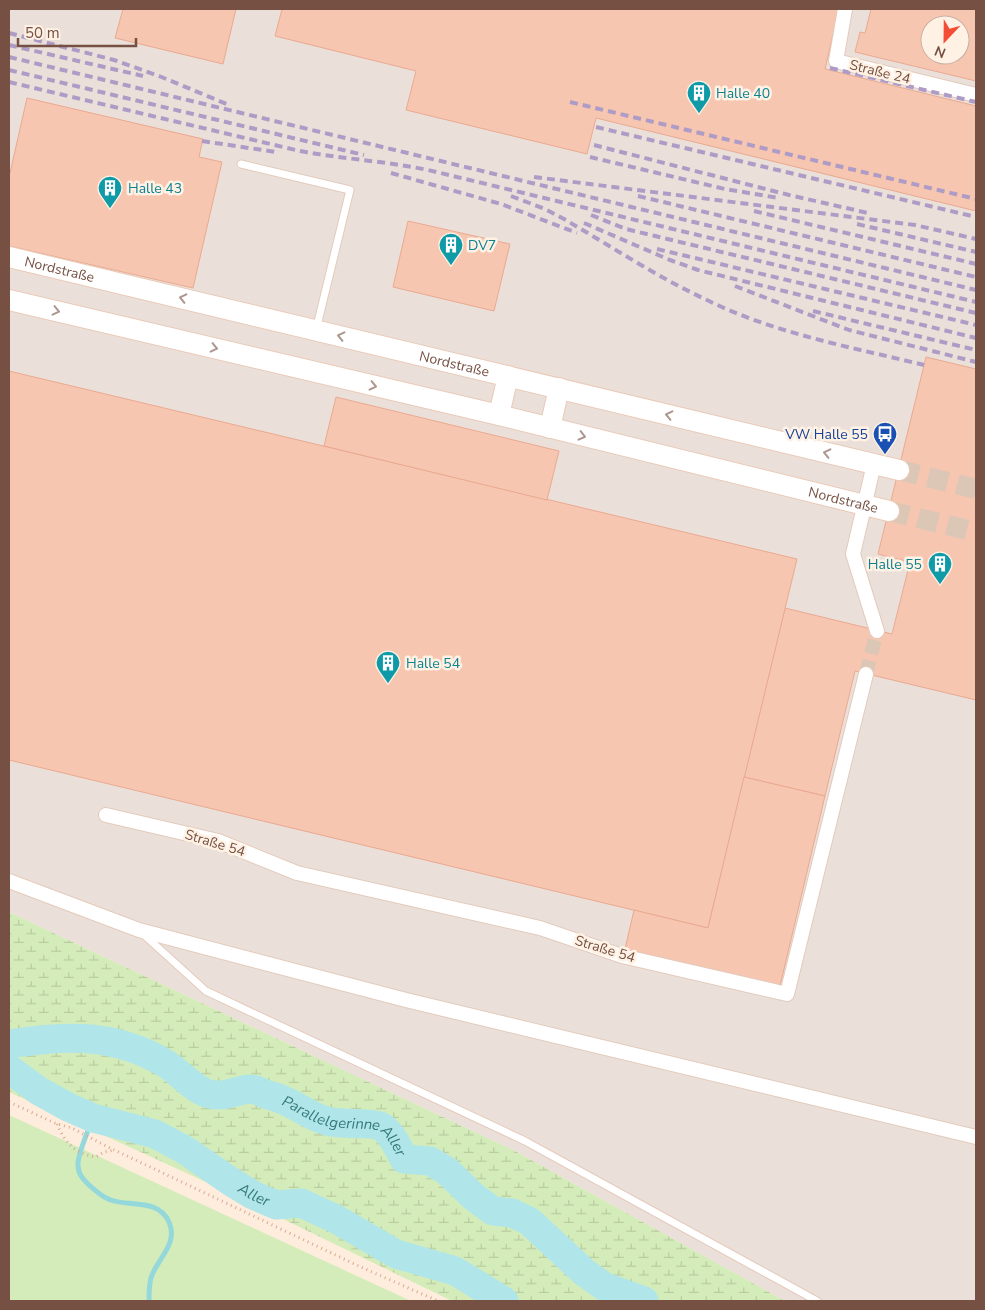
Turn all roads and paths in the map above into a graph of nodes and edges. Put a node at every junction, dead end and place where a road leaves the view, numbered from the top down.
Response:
1 (845, 9) edge
2 (976, 95) edge
3 (241, 164) dead end
4 (9, 257) edge
5 (9, 300) edge
6 (316, 330) junction
7 (508, 376) junction
8 (559, 388) junction
9 (499, 416) junction
10 (550, 428) junction
11 (874, 464) junction
12 (899, 470) tunnel mouth
13 (864, 505) junction
14 (889, 511) tunnel mouth
15 (877, 631) tunnel mouth
16 (866, 674) tunnel mouth
17 (106, 816) dead end
18 (9, 881) edge
19 (139, 930) junction
20 (9, 1102) edge
21 (57, 1124) junction
22 (976, 1137) edge
23 (116, 1150) junction
24 (438, 1301) edge
25 (817, 1301) edge

1 - 2 street, Straße 24
3 - 6 lane
6 -> 4 street, Nordstraße
5 -> 9 street, Nordstraße
7 -> 6 street, Nordstraße
7 - 8 street, Nordstraße
7 - 9 street
8 - 10 street
11 -> 8 street, Nordstraße
9 - 10 street, Nordstraße
10 -> 13 street, Nordstraße
11 - 12 street, Nordstraße
11 - 13 street
13 - 14 street, Nordstraße
13 - 15 street
16 - 17 street, Straße 54
18 - 19 street
19 - 22 street
19 - 25 lane
20 - 21 path
21 - 23 path
21 - 23 path
23 - 24 path

